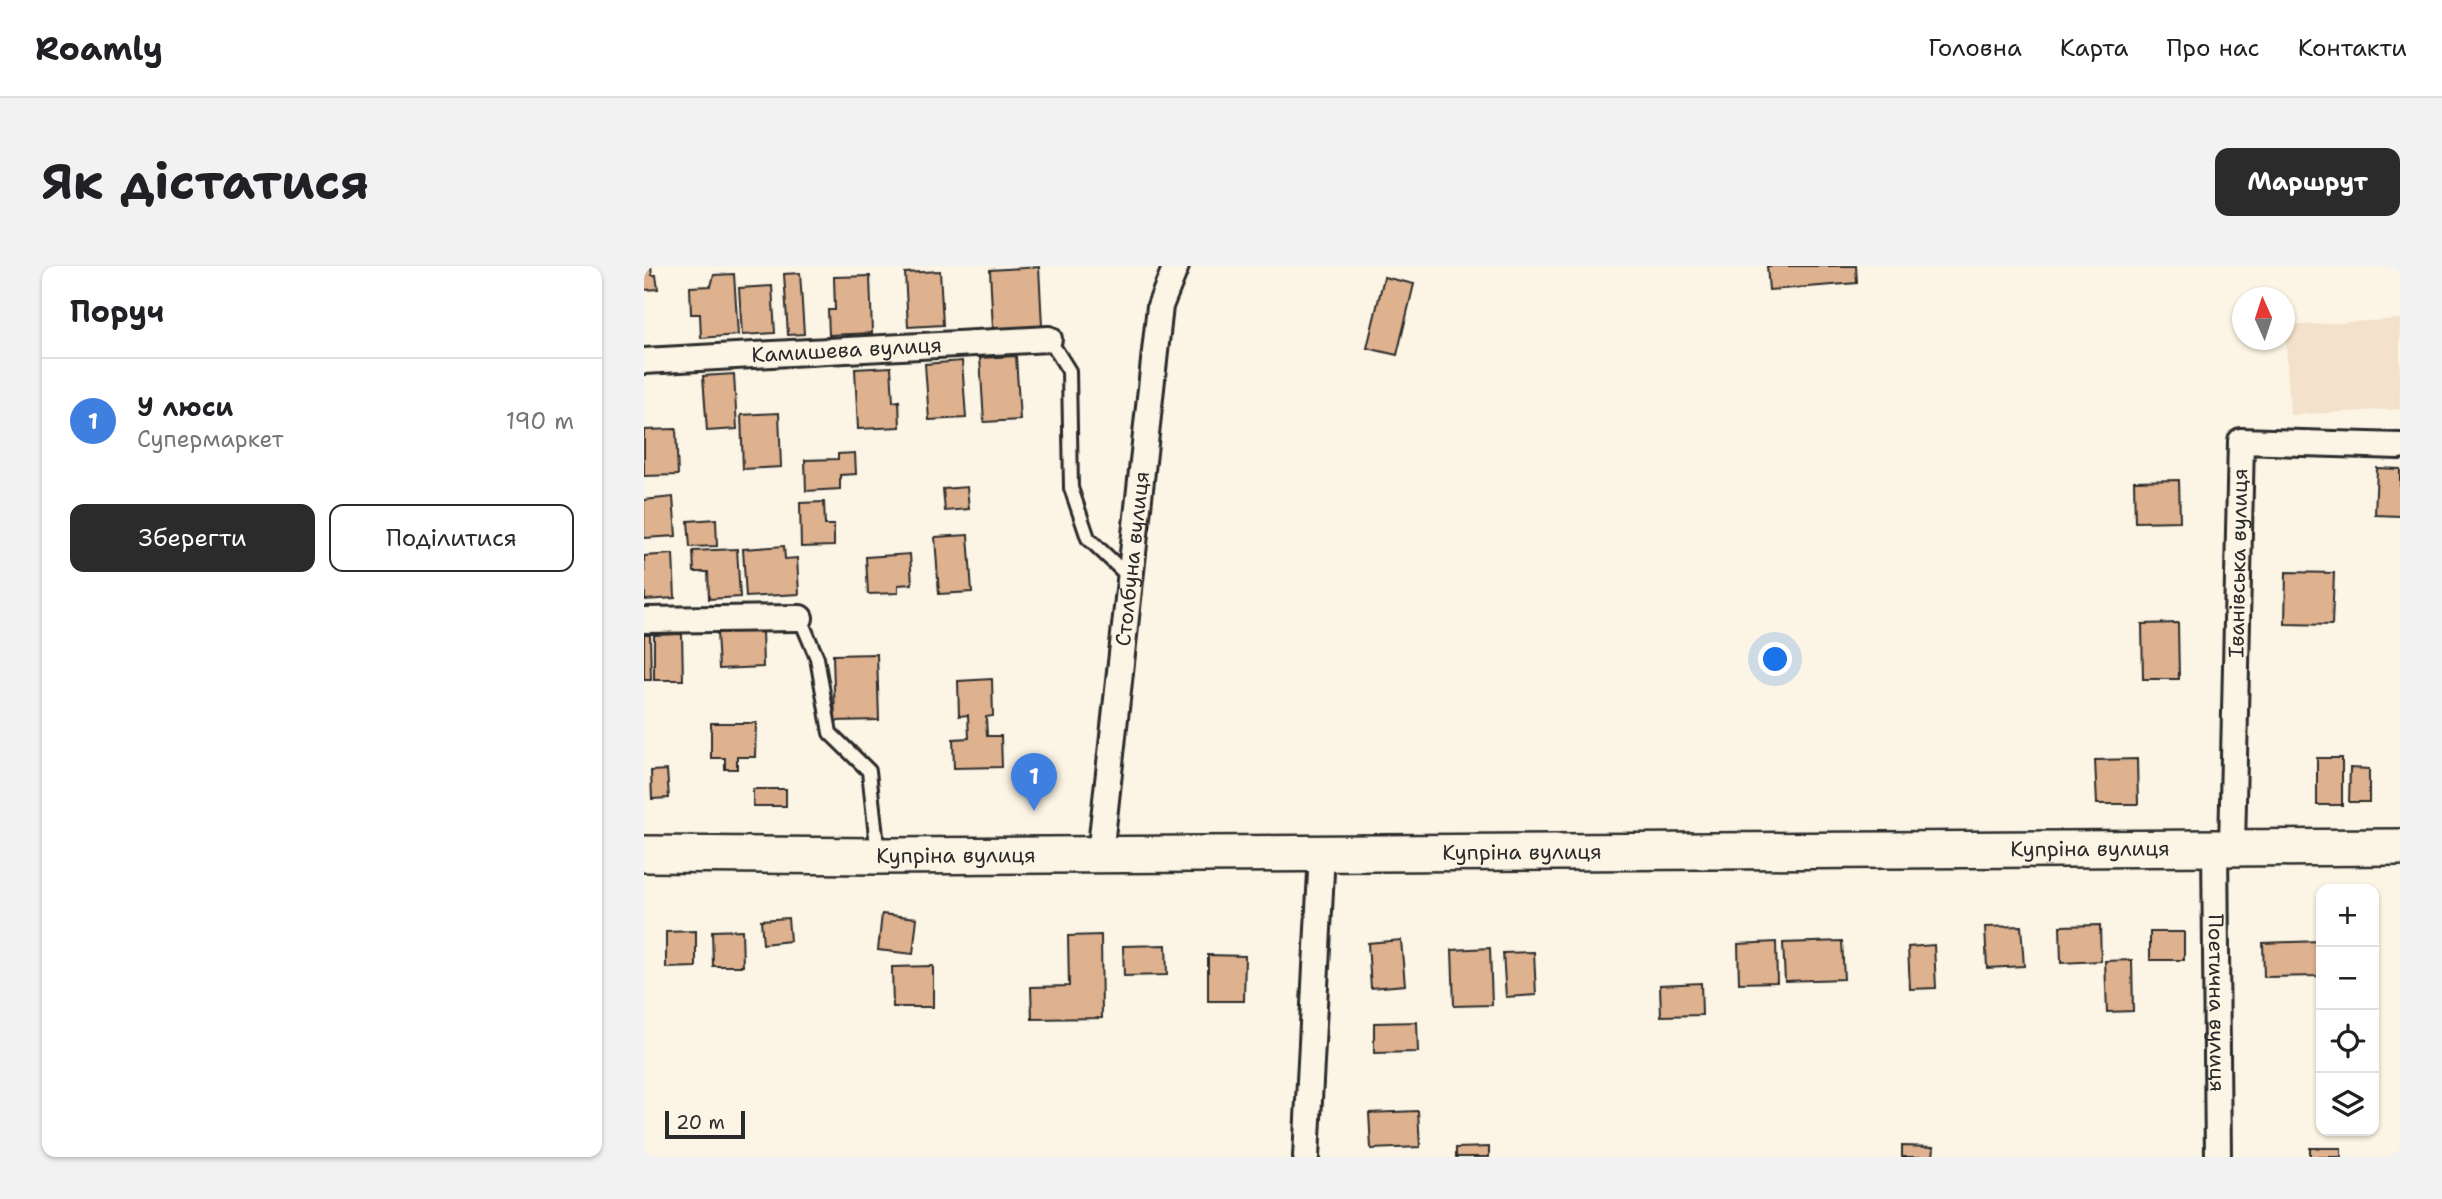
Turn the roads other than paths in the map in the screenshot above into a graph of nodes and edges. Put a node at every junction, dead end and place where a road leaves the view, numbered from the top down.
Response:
1 (1176, 266) edge
2 (1049, 339) joint
3 (644, 361) edge
4 (2400, 446) edge
5 (1130, 578) junction
6 (800, 618) joint
7 (644, 620) edge
8 (2223, 847) junction
9 (2400, 847) edge
10 (1322, 853) junction
11 (644, 854) edge
12 (1100, 855) junction
13 (878, 856) junction
14 (1306, 1157) edge
15 (2218, 1157) edge

1 - 5 street, Столбуна вулиця
2 - 3 street, Камишева вулиця
2 - 5 lane
4 - 8 street, Іванівська вулиця
5 - 12 street, Столбуна вулиця
6 - 7 street
6 - 13 lane
8 - 9 main road, Купріна вулиця
8 - 10 main road, Купріна вулиця
8 - 15 street, Поетична вулиця
10 - 12 main road, Купріна вулиця
10 - 14 street
11 - 13 main road, Купріна вулиця
12 - 13 main road, Купріна вулиця

